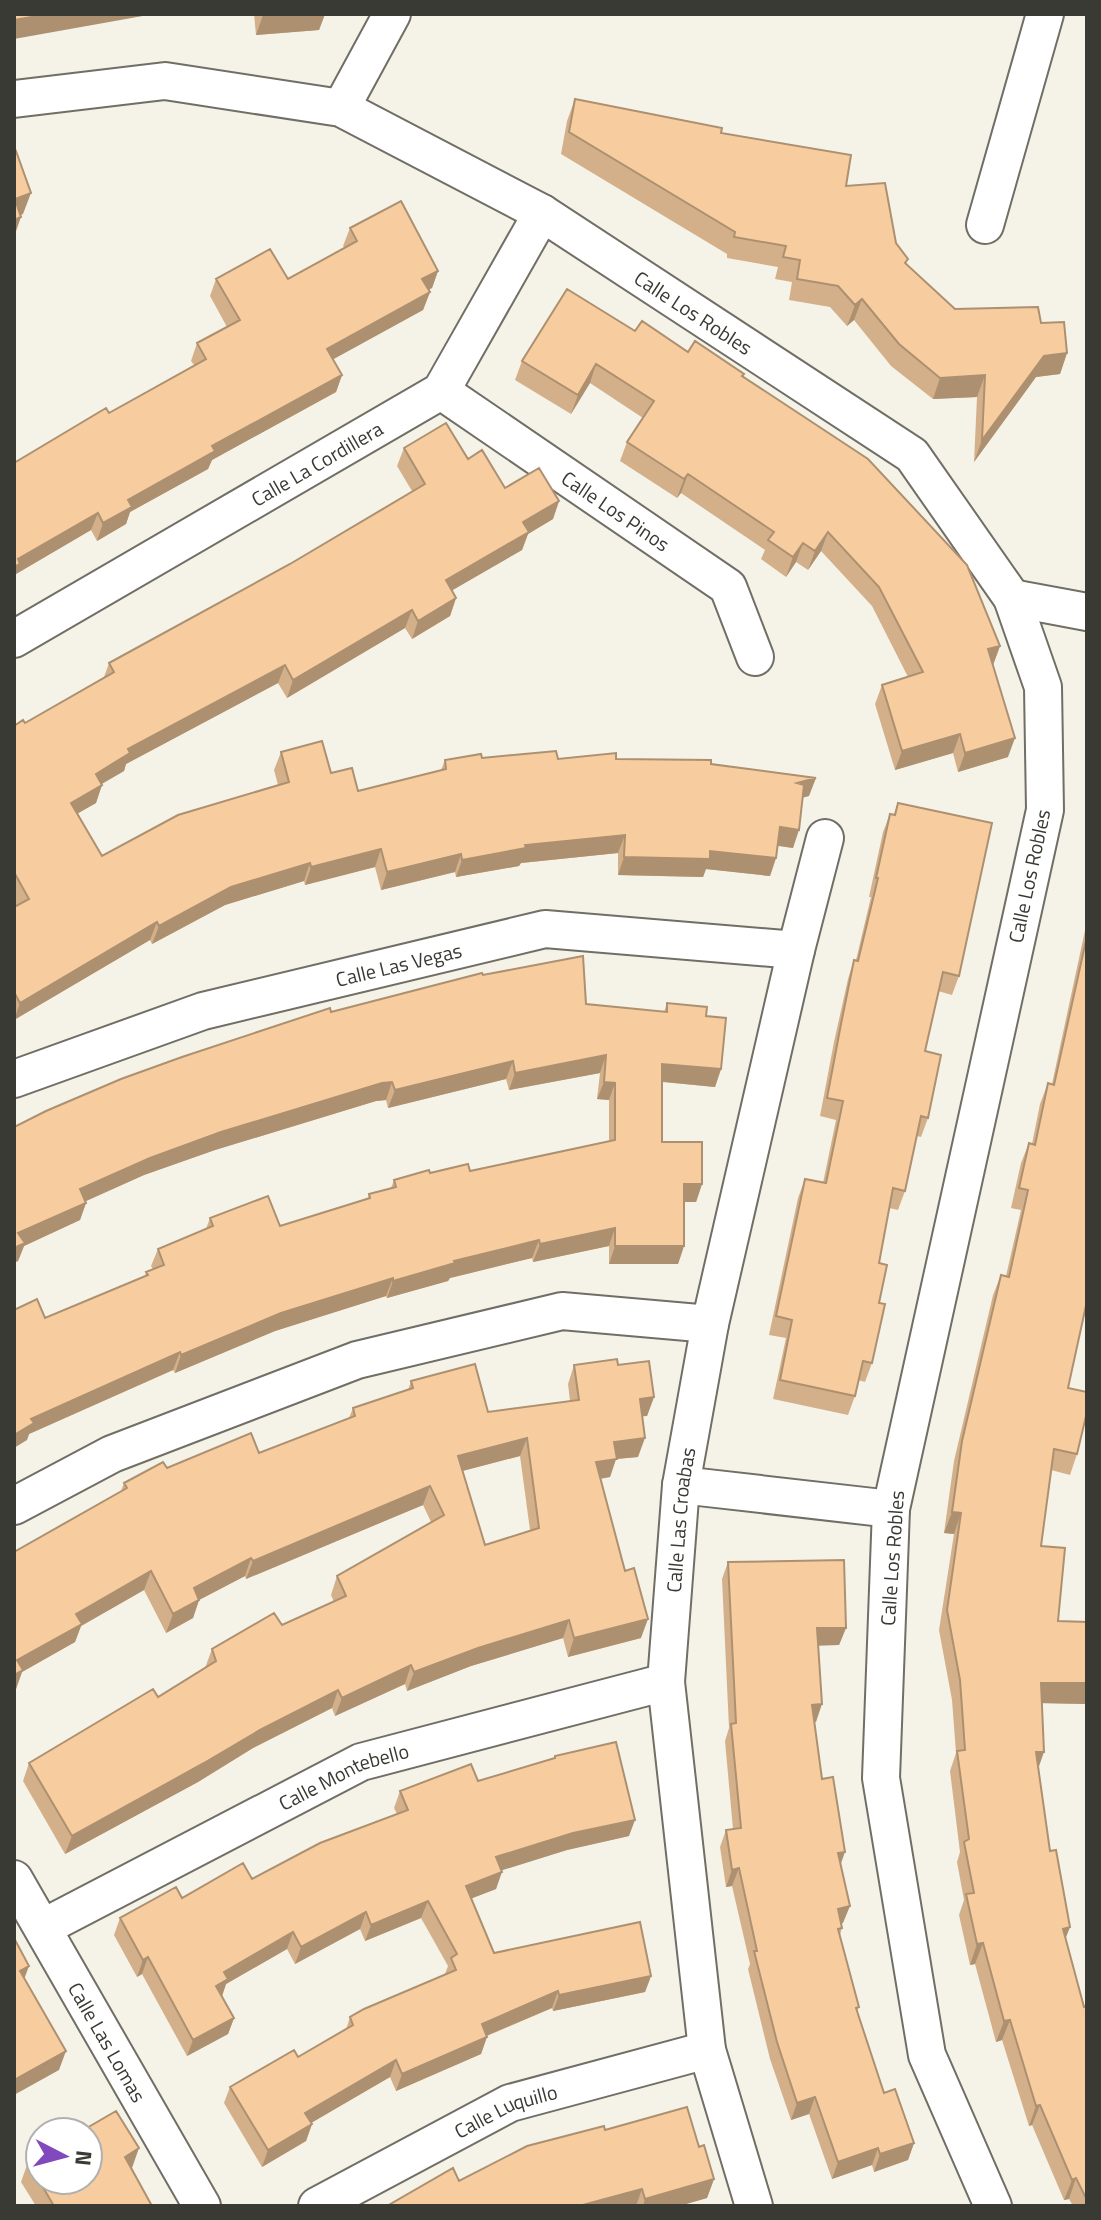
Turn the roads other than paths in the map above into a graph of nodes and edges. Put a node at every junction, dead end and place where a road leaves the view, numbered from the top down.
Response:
1 (392, 14) edge
2 (1045, 14) edge
3 (14, 99) edge
4 (341, 108) junction
5 (542, 213) junction
6 (985, 225) dead end
7 (441, 391) junction
8 (1012, 598) junction
9 (1087, 612) edge
10 (14, 639) edge
11 (755, 657) dead end
12 (825, 838) dead end
13 (796, 950) junction
14 (14, 1079) edge
15 (710, 1324) junction
16 (681, 1485) junction
17 (14, 1506) edge
18 (891, 1509) junction
19 (666, 1682) junction
20 (14, 1879) edge
21 (44, 1927) junction
22 (707, 2050) junction
23 (202, 2206) edge
24 (317, 2206) edge
25 (754, 2206) edge
26 (993, 2206) edge

1 - 4 street
2 - 6 street
3 - 4 street, Calle Los Robles
4 - 5 street, Calle Los Robles
5 - 7 street
5 - 8 street, Calle Los Robles
7 - 10 street, Calle La Cordillera
7 - 11 street, Calle Los Pinos
8 - 9 street
8 - 18 street, Calle Los Robles
12 - 13 street, Calle Las Croabas
13 - 14 street, Calle Las Vegas
13 - 15 street, Calle Las Croabas
15 - 16 street, Calle Las Croabas
15 - 17 street
16 - 18 street
16 - 19 street, Calle Las Croabas
18 - 26 street, Calle Los Robles
19 - 21 street, Calle Montebello
19 - 22 street, Calle Las Croabas
20 - 21 street, Calle Las Lomas
21 - 23 street, Calle Las Lomas
22 - 24 street, Calle Luquillo
22 - 25 street, Calle Las Croabas

